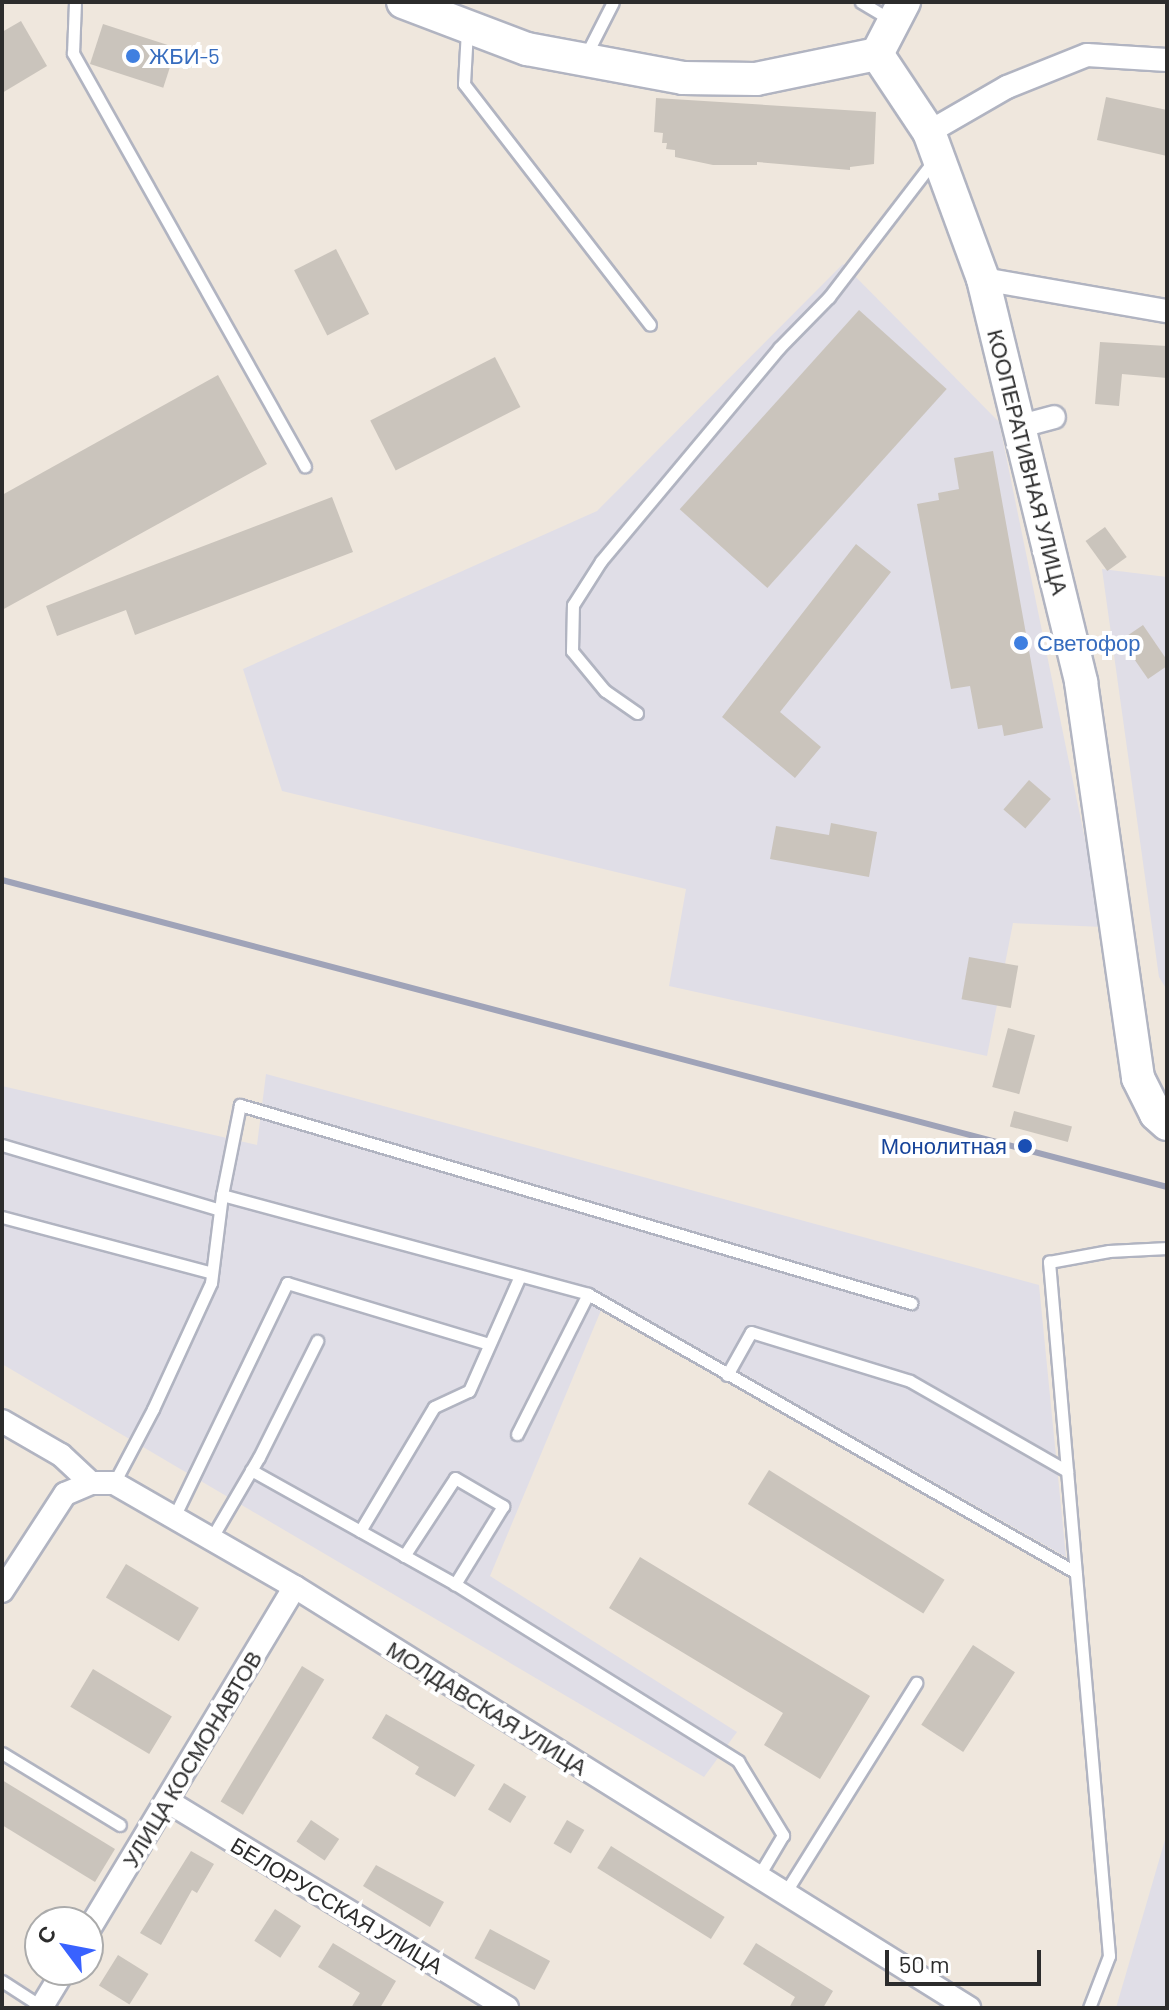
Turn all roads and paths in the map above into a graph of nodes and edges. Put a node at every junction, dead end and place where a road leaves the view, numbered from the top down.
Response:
1 (75, 2) edge
2 (403, 2) edge
3 (613, 2) edge
4 (861, 2) edge
5 (899, 12) edge
6 (467, 28) junction
7 (877, 54) junction
8 (584, 59) junction
9 (1167, 60) edge
10 (934, 144) junction
11 (983, 279) junction
12 (1167, 311) edge
13 (650, 325) dead end
14 (1054, 417) dead end
15 (1021, 426) junction
16 (305, 466) dead end
17 (637, 713) dead end
18 (1167, 1124) edge
19 (2, 1145) edge
20 (222, 1195) junction
21 (220, 1210) junction
22 (2, 1217) edge
23 (1167, 1248) edge
24 (212, 1273) junction
25 (520, 1276) junction
26 (588, 1294) junction
27 (911, 1303) dead end
28 (317, 1341) dead end
29 (489, 1344) junction
30 (727, 1375) junction
31 (2, 1421) edge
32 (517, 1434) dead end
33 (251, 1470) junction
34 (1067, 1471) junction
35 (91, 1483) junction
36 (114, 1483) junction
37 (174, 1517) junction
38 (360, 1531) junction
39 (211, 1539) junction
40 (404, 1556) junction
41 (1075, 1572) junction
42 (455, 1584) junction
43 (295, 1587) junction
44 (2, 1591) edge
45 (916, 1683) dead end
46 (2, 1753) edge
47 (167, 1801) junction
48 (120, 1825) dead end
49 (758, 1877) junction
50 (785, 1893) junction
51 (103, 1906) edge
52 (2, 1981) edge
53 (55, 1986) edge
54 (42, 2008) edge
55 (507, 2008) edge
56 (969, 2008) edge
57 (1089, 2008) edge

1 - 16 lane
2 - 6 street
3 - 8 lane
4 - 5 lane
5 - 7 street
6 - 8 street
6 - 13 lane
7 - 8 street
7 - 10 street, КООПЕРАТИВНАЯ УЛИЦА
9 - 10 street
10 - 11 street, КООПЕРАТИВНАЯ УЛИЦА
10 - 17 lane
11 - 12 street
11 - 15 street, КООПЕРАТИВНАЯ УЛИЦА
14 - 15 street
15 - 18 street, КООПЕРАТИВНАЯ УЛИЦА
19 - 21 lane
20 - 21 lane
20 - 25 lane
20 - 27 lane
21 - 24 lane
22 - 24 lane
23 - 34 lane
24 - 36 lane
25 - 26 lane
25 - 29 lane
26 - 30 lane
26 - 32 lane
28 - 33 lane
29 - 37 lane
29 - 38 lane
30 - 34 lane
30 - 41 lane
31 - 35 street
33 - 38 lane
33 - 39 lane
34 - 41 lane
35 - 36 street, МОЛДАВСКАЯ УЛИЦА
35 - 44 street
36 - 37 street, МОЛДАВСКАЯ УЛИЦА
37 - 39 street, МОЛДАВСКАЯ УЛИЦА
38 - 40 lane
39 - 43 street, МОЛДАВСКАЯ УЛИЦА
40 - 42 lane
40 - 42 lane
41 - 57 lane
42 - 49 lane
43 - 47 street, УЛИЦА КОСМОНАВТОВ
43 - 49 street, МОЛДАВСКАЯ УЛИЦА
45 - 50 lane
46 - 48 lane
47 - 51 street, УЛИЦА КОСМОНАВТОВ
47 - 55 street, БЕЛОРУССКАЯ УЛИЦА
49 - 50 street, МОЛДАВСКАЯ УЛИЦА
50 - 56 street, МОЛДАВСКАЯ УЛИЦА
52 - 54 lane
53 - 54 street

